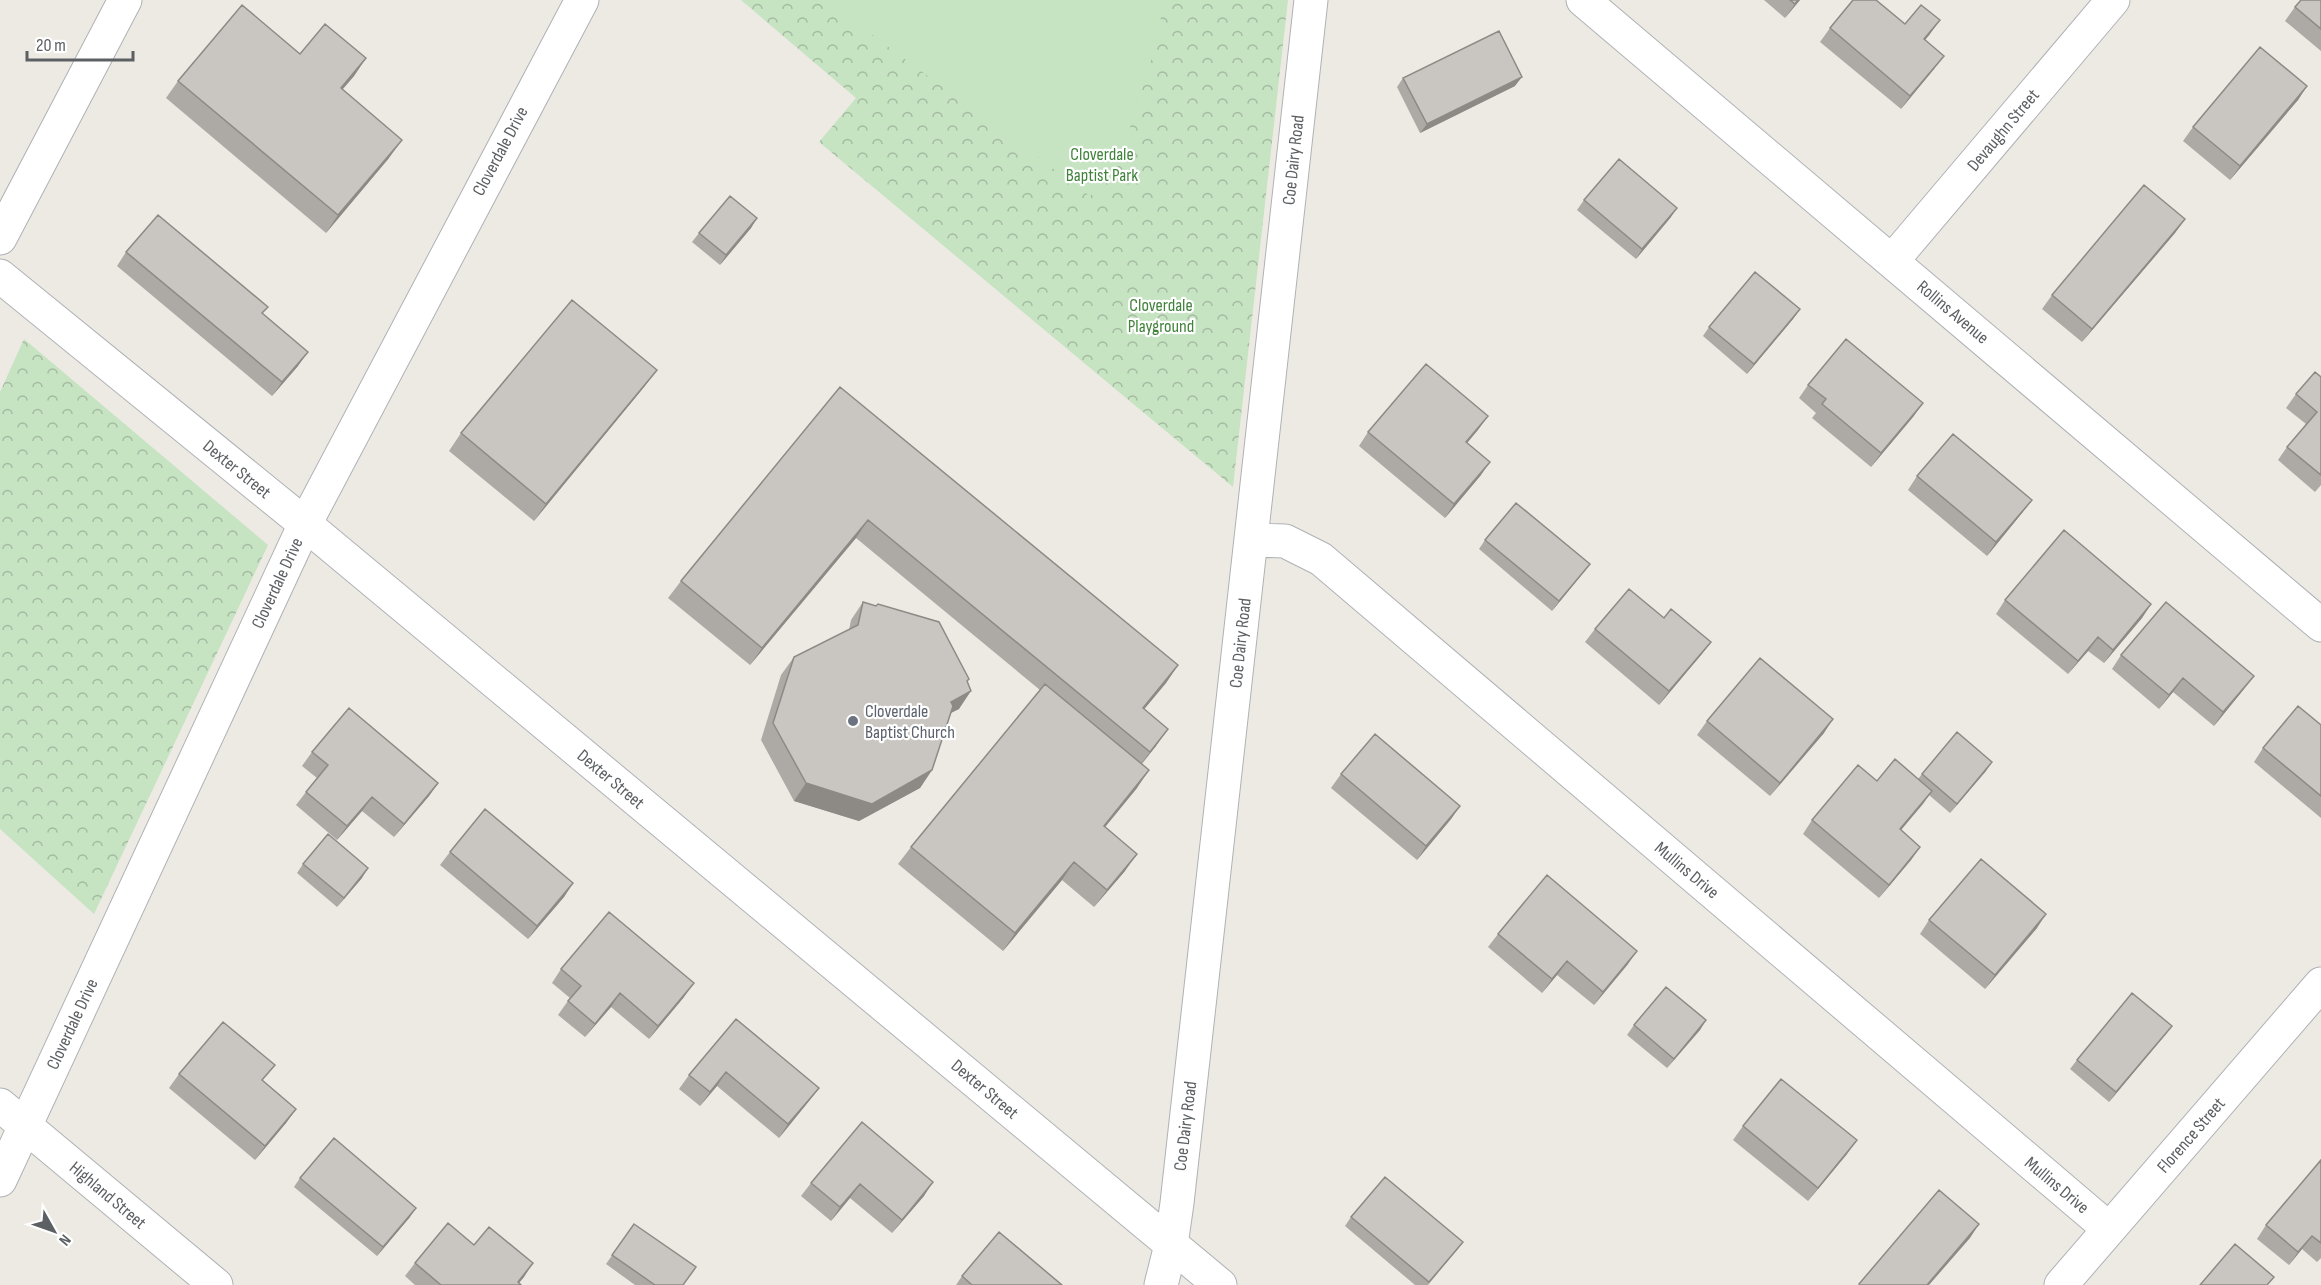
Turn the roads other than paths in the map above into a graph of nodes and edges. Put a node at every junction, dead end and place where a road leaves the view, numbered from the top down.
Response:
1 (125, 0) edge
2 (582, 0) edge
3 (1311, 0) edge
4 (1583, 0) edge
5 (2113, 0) edge
6 (0, 238) edge
7 (1892, 261) junction
8 (0, 276) edge
9 (305, 524) junction
10 (1251, 540) junction
11 (2321, 625) edge
12 (2321, 984) edge
13 (0, 1105) edge
14 (25, 1125) junction
15 (0, 1180) edge
16 (2109, 1229) junction
17 (1172, 1245) junction
18 (216, 1285) edge
19 (1161, 1285) edge
20 (1220, 1285) edge
21 (2061, 1285) edge

1 - 6 street
2 - 9 street, Cloverdale Drive
3 - 10 street, Coe Dairy Road
4 - 7 street, Rollins Avenue
5 - 7 street, Devaughn Street
7 - 11 street, Rollins Avenue
8 - 9 street, Dexter Street
9 - 14 street, Cloverdale Drive
9 - 17 street, Dexter Street
10 - 16 street, Mullins Drive
10 - 17 street, Coe Dairy Road
12 - 16 street, Florence Street
13 - 14 street, Highland Street
14 - 15 street, Cloverdale Drive
14 - 18 street, Highland Street
16 - 21 street, Florence Street
17 - 19 street, Coe Dairy Road
17 - 20 street, Dexter Street

